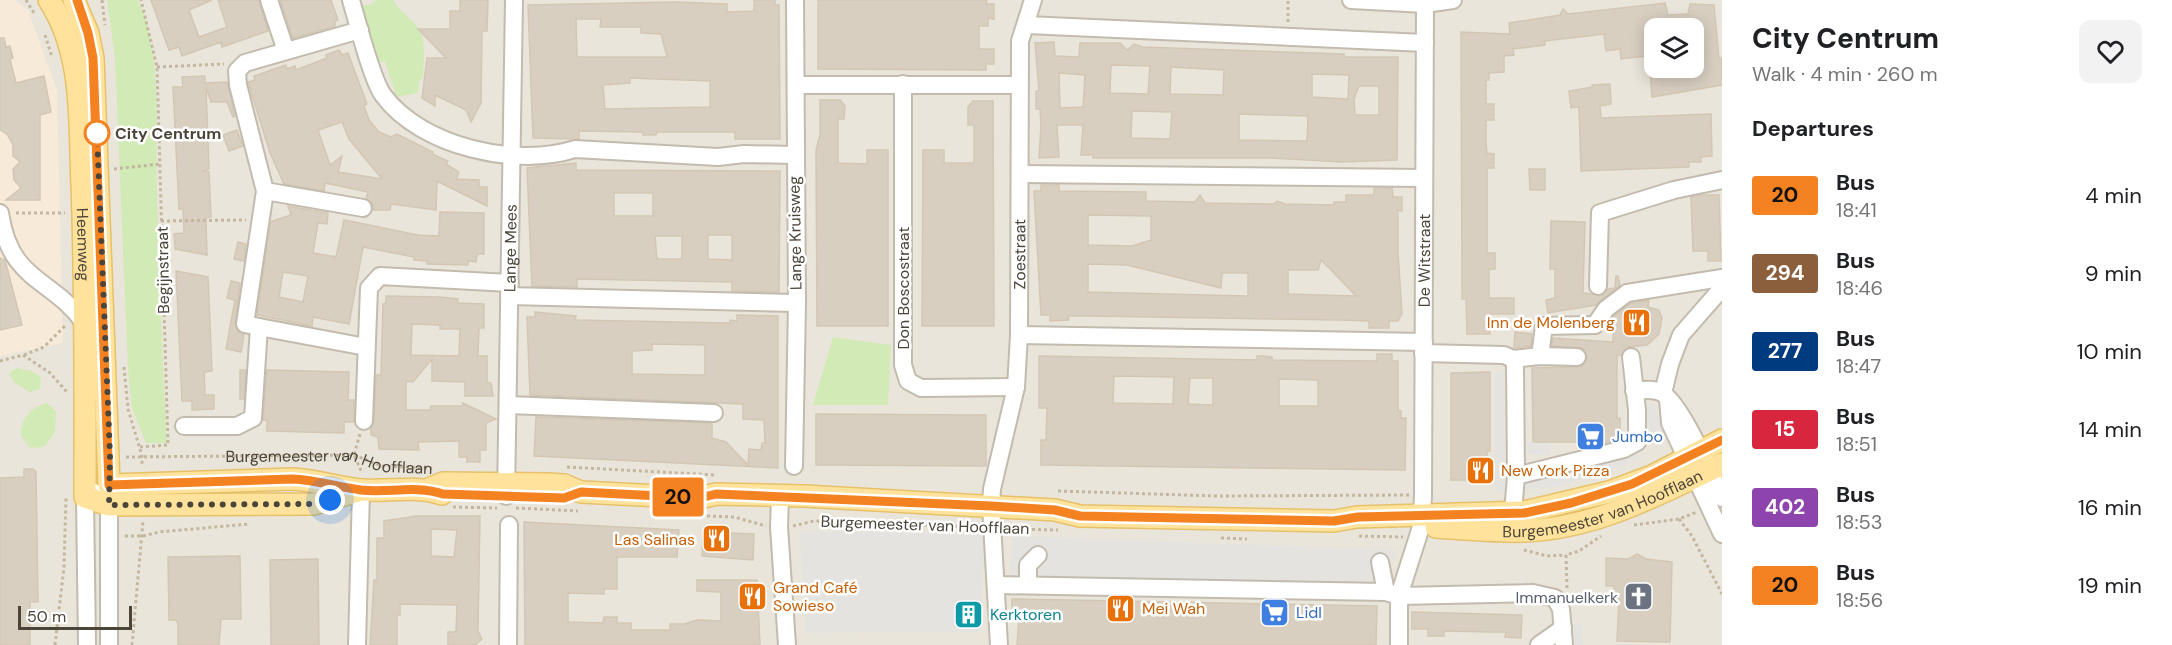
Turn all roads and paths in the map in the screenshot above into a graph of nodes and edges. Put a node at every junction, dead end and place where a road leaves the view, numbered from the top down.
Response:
1 (26, 0) edge
2 (49, 0) edge
3 (141, 0) edge
4 (269, 0) edge
5 (351, 0) edge
6 (514, 0) edge
7 (795, 0) edge
8 (1033, 0) edge
9 (1288, 0) edge
10 (1351, 0) edge
11 (1453, 0) edge
12 (77, 2) edge
13 (1425, 4) junction
14 (37, 17) dead end
15 (1027, 25) junction
16 (42, 26) dead end
17 (360, 30) junction
18 (1288, 35) junction
19 (1425, 43) junction
20 (286, 51) junction
21 (52, 57) dead end
22 (245, 63) junction
23 (157, 67) junction
24 (903, 84) junction
25 (797, 85) junction
26 (1019, 85) junction
27 (794, 155) junction
28 (512, 156) junction
29 (160, 164) junction
30 (112, 170) dead end
31 (1021, 174) junction
32 (1424, 178) junction
33 (1722, 180) edge
34 (266, 190) junction
35 (65, 202) dead end
36 (363, 208) dead end
37 (0, 213) edge
38 (161, 221) junction
39 (260, 224) junction
40 (1722, 278) edge
41 (1598, 286) dead end
42 (1722, 288) edge
43 (509, 290) junction
44 (66, 303) junction
45 (797, 303) junction
46 (75, 324) junction
47 (259, 327) junction
48 (1019, 335) junction
49 (366, 347) junction
50 (1424, 347) junction
51 (23, 355) junction
52 (1540, 356) junction
53 (1577, 357) dead end
54 (1631, 357) dead end
55 (1513, 359) junction
56 (0, 361) edge
57 (1016, 387) junction
58 (1634, 391) junction
59 (67, 392) dead end
60 (1666, 396) junction
61 (508, 405) junction
62 (714, 413) dead end
63 (364, 421) joint
64 (184, 426) dead end
65 (1722, 440) edge
66 (140, 447) dead end
67 (354, 455) junction
68 (142, 456) dead end
69 (1702, 465) edge
70 (564, 466) dead end
71 (794, 466) dead end
72 (439, 469) dead end
73 (716, 475) dead end
74 (1516, 476) junction
75 (361, 490) junction
76 (507, 490) junction
77 (1052, 491) dead end
78 (109, 495) junction
79 (85, 497) junction
80 (1722, 498) edge
81 (580, 501) junction
82 (451, 507) dead end
83 (699, 507) junction
84 (780, 510) junction
85 (1513, 513) junction
86 (992, 517) junction
87 (1421, 519) junction
88 (252, 523) dead end
89 (509, 525) dead end
90 (1631, 526) dead end
91 (1061, 531) dead end
92 (1599, 531) dead end
93 (1722, 534) edge
94 (87, 535) junction
95 (110, 535) junction
96 (143, 536) junction
97 (1351, 536) dead end
98 (1218, 538) dead end
99 (1253, 538) dead end
100 (1521, 549) dead end
101 (1038, 555) dead end
102 (1566, 555) junction
103 (1380, 562) dead end
104 (997, 585) junction
105 (1028, 585) junction
106 (1393, 594) junction
107 (1722, 594) edge
108 (1558, 601) junction
109 (1564, 637) edge
110 (55, 645) edge
111 (87, 645) edge
112 (110, 645) edge
113 (132, 645) edge
114 (357, 645) edge
115 (508, 645) edge
116 (787, 645) edge
117 (999, 645) edge
118 (1399, 645) edge
119 (1539, 645) edge

1 - 14 path
2 - 46 main road, Heemweg
3 - 23 path, Begijnstraat
4 - 20 street
5 - 17 street
6 - 28 street, Lange Mees
7 - 25 street, Lange Kruisweg
8 - 15 street, Zoestraat
9 - 18 path
10 - 13 street
11 - 13 street
12 - 78 main road, Heemweg
13 - 19 street, De Witstraat
15 - 18 street
15 - 26 street, Zoestraat
16 - 21 path
17 - 20 street
17 - 28 street
18 - 19 street
19 - 32 street, De Witstraat
20 - 22 street
22 - 23 path
22 - 34 street
23 - 29 path, Begijnstraat
24 - 25 street
24 - 26 street
24 - 57 street, Don Boscostraat
25 - 27 street, Lange Kruisweg
26 - 31 street, Zoestraat
27 - 28 street
27 - 45 street, Lange Kruisweg
28 - 43 street, Lange Mees
29 - 30 path
29 - 38 path, Begijnstraat
31 - 32 street
31 - 48 street, Zoestraat
32 - 50 street, De Witstraat
33 - 41 street
34 - 36 street
34 - 39 street
35 - 37 path, Heemweg
37 - 44 street
38 - 39 path
38 - 66 path, Begijnstraat
39 - 47 street
40 - 52 street
42 - 60 street
43 - 45 street
43 - 49 street
43 - 61 street, Lange Mees
44 - 46 street
44 - 46 path, Heemweg
45 - 71 street, Lange Kruisweg
46 - 51 path
46 - 79 main road, Heemweg
47 - 49 street
47 - 64 street
48 - 50 street
48 - 57 street, Zoestraat
49 - 63 street
50 - 55 street
50 - 87 street, De Witstraat
51 - 56 path
51 - 59 path
52 - 53 street
52 - 55 street
54 - 58 street
55 - 74 street
57 - 86 street, Zoestraat
58 - 60 street
58 - 74 street
60 - 69 street
61 - 62 street
61 - 76 street, Lange Mees
63 - 67 path
65 - 69 main road, Burgemeester van Hoofflaan
67 - 68 path, Burgemeester van Hoofflaan
67 - 72 path, Burgemeester van Hoofflaan
69 - 80 street
69 - 85 main road, Burgemeester van Hoofflaan
69 - 87 main road, Burgemeester van Hoofflaan
69 - 93 street
70 - 73 path
74 - 85 street
75 - 76 main road, Burgemeester van Hoofflaan
75 - 78 main road, Burgemeester van Hoofflaan
75 - 114 street
76 - 81 main road, Burgemeester van Hoofflaan
77 - 87 path
78 - 79 main road, Burgemeester van Hoofflaan
78 - 95 street
79 - 94 street
81 - 82 path
81 - 83 main road, Burgemeester van Hoofflaan
83 - 84 path, Burgemeester van Hoofflaan
83 - 84 main road, Burgemeester van Hoofflaan
84 - 86 main road, Burgemeester van Hoofflaan
84 - 86 path, Burgemeester van Hoofflaan
84 - 116 street
85 - 87 main road, Burgemeester van Hoofflaan
86 - 87 main road, Burgemeester van Hoofflaan
86 - 91 path, Burgemeester van Hoofflaan
86 - 104 street, Zoestraat
87 - 97 path
87 - 106 street, De Witstraat
88 - 96 path
89 - 115 street
90 - 107 path, Burgemeester van Hoofflaan
92 - 102 path
94 - 110 path
94 - 111 street
95 - 96 path
95 - 112 street
96 - 113 path
98 - 99 path
100 - 102 path
101 - 105 street, Burgemeester van Hoofflaan
102 - 108 path
103 - 106 street
104 - 105 street
104 - 117 street, Zoestraat
105 - 106 street
106 - 108 street
106 - 118 street
108 - 109 street
109 - 119 street

